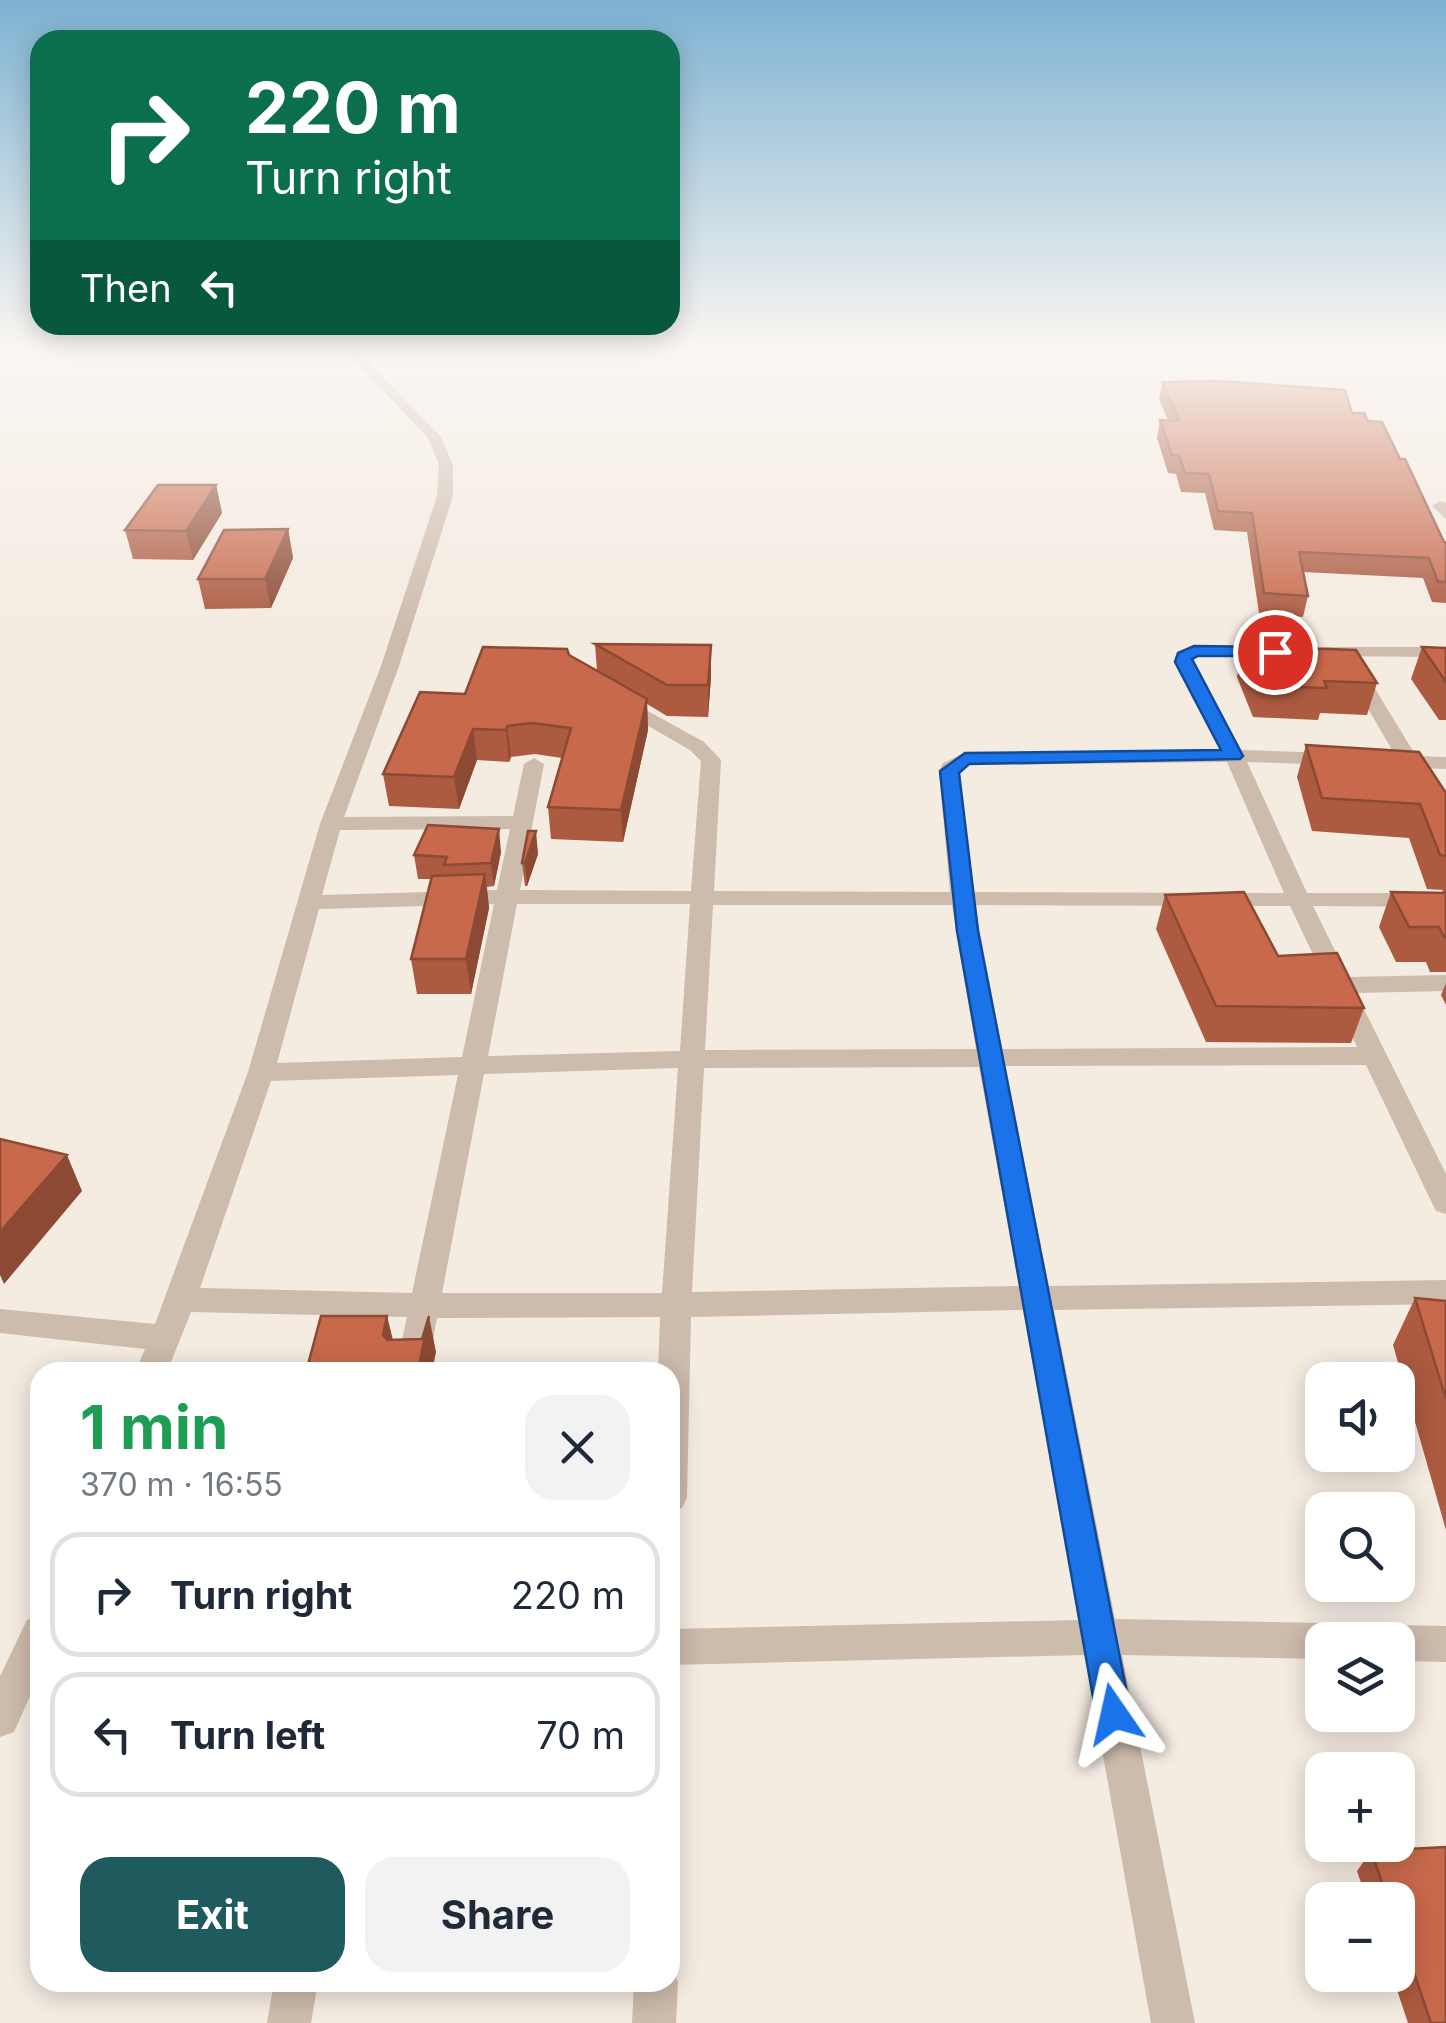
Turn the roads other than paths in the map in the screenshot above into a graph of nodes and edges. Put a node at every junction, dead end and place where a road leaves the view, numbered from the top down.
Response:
1 (438, 444) edge
2 (1343, 652) junction
3 (1446, 652) edge
4 (597, 688) edge
5 (1234, 756) junction
6 (1412, 762) junction
7 (1446, 763) edge
8 (534, 764) dead end
9 (519, 822) junction
10 (331, 824) junction
11 (1446, 824) edge
12 (504, 897) junction
13 (700, 898) junction
14 (962, 899) junction
15 (1446, 900) edge
16 (1298, 901) junction
17 (308, 902) junction
18 (1446, 984) edge
19 (1340, 985) junction
20 (1374, 1056) junction
21 (692, 1059) junction
22 (991, 1059) junction
23 (472, 1062) junction
24 (260, 1072) junction
25 (1446, 1203) edge
26 (1446, 1292) edge
27 (1034, 1299) junction
28 (180, 1300) junction
29 (424, 1306) junction
30 (676, 1307) junction
31 (0, 1321) edge
32 (166, 1338) junction
33 (155, 1362) edge
34 (413, 1362) edge
35 (674, 1362) edge
36 (1099, 1637) junction
37 (1305, 1642) edge
38 (1415, 1643) edge
39 (1446, 1644) edge
40 (680, 1647) edge
41 (30, 1654) edge
42 (0, 1718) edge
43 (294, 1992) edge
44 (656, 1992) edge
45 (288, 2023) edge
46 (654, 2023) edge
47 (1173, 2023) edge

1 - 10 street
2 - 3 street
2 - 5 street
2 - 6 street
4 - 13 street
5 - 6 street
5 - 14 street
5 - 16 street
6 - 7 street
6 - 11 street
8 - 9 street
9 - 10 street
9 - 12 street
10 - 17 street
12 - 13 street
12 - 17 street
12 - 23 street
13 - 14 street
13 - 21 street
14 - 16 street
14 - 22 street
15 - 16 street
16 - 19 street
17 - 24 street
18 - 19 street
19 - 20 street
20 - 22 street
20 - 25 street
21 - 22 street
21 - 23 street
21 - 30 street
22 - 27 street
23 - 24 street
23 - 29 street
24 - 28 street
26 - 27 street
27 - 30 street
27 - 36 street
28 - 29 street
28 - 32 street
29 - 30 street
29 - 34 street
30 - 35 street
31 - 32 street
32 - 33 street
36 - 37 street
36 - 40 street
36 - 47 street
38 - 39 street
41 - 42 street
43 - 45 street
44 - 46 street

